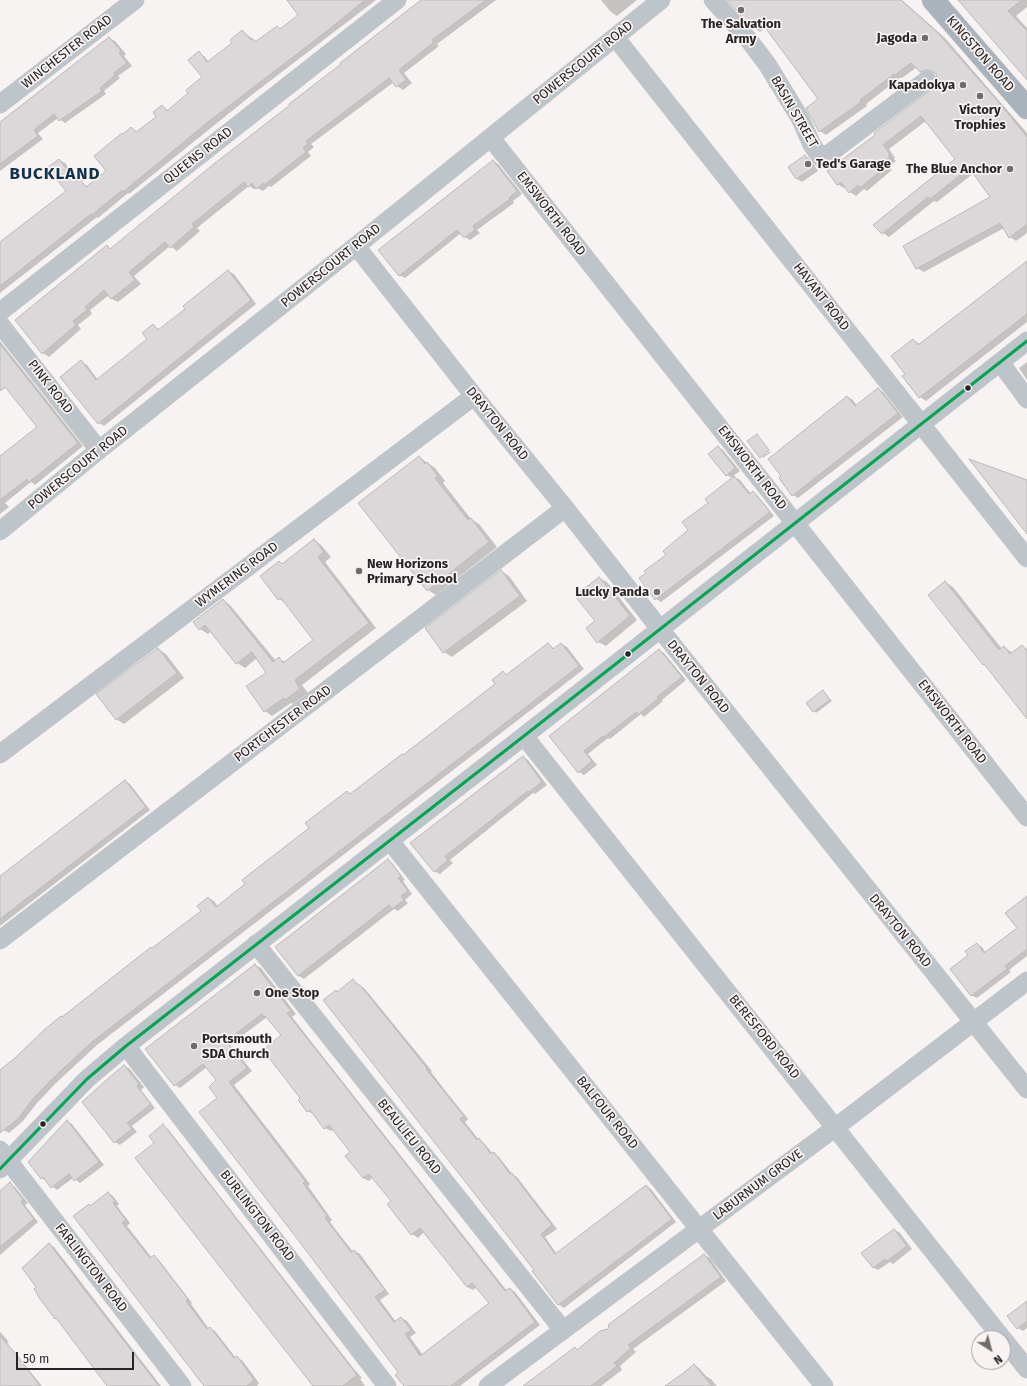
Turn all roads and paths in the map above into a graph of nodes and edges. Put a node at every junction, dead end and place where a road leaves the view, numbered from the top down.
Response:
1 (135, 0) edge
2 (398, 0) edge
3 (661, 0) edge
4 (713, 0) edge
5 (933, 0) edge
6 (615, 37) junction
7 (927, 80) dead end
8 (0, 104) edge
9 (1027, 108) edge
10 (491, 138) junction
11 (356, 246) junction
12 (0, 312) edge
13 (0, 324) edge
14 (1027, 341) edge
15 (1000, 362) junction
16 (474, 396) junction
17 (1027, 399) edge
18 (921, 423) junction
19 (99, 450) junction
20 (565, 508) junction
21 (795, 522) junction
22 (0, 531) edge
23 (1027, 558) edge
24 (660, 629) junction
25 (524, 736) junction
26 (0, 754) edge
27 (1027, 817) edge
28 (390, 841) junction
29 (0, 940) edge
30 (256, 944) junction
31 (1027, 981) edge
32 (974, 1022) junction
33 (126, 1046) junction
34 (1027, 1089) edge
35 (836, 1127) junction
36 (3, 1160) edge
37 (699, 1229) junction
38 (563, 1330) junction
39 (997, 1330) edge
40 (1011, 1348) edge
41 (1027, 1369) edge
42 (182, 1386) edge
43 (387, 1386) edge
44 (488, 1386) edge
45 (824, 1386) edge

1 - 8 street, WINCHESTER ROAD
2 - 12 street, QUEENS ROAD
3 - 6 street, POWERSCOURT ROAD
4 - 7 street, BASIN STREET
5 - 9 main road, KINGSTON ROAD
6 - 10 street, POWERSCOURT ROAD
6 - 18 street, HAVANT ROAD
10 - 11 street, POWERSCOURT ROAD
10 - 21 street, EMSWORTH ROAD
11 - 16 street, DRAYTON ROAD
11 - 19 street, POWERSCOURT ROAD
13 - 19 street, PINK ROAD
14 - 15 street
15 - 17 street
15 - 18 street
16 - 20 street, DRAYTON ROAD
16 - 26 street, WYMERING ROAD
18 - 21 street
18 - 23 street, HAVANT ROAD
19 - 22 street, POWERSCOURT ROAD
20 - 24 street, DRAYTON ROAD
20 - 29 street, PORTCHESTER ROAD
21 - 24 street
21 - 27 street, EMSWORTH ROAD
24 - 25 street
24 - 32 street, DRAYTON ROAD
25 - 28 street
25 - 35 street, BERESFORD ROAD
28 - 30 street
28 - 37 street, BALFOUR ROAD
30 - 33 street
30 - 38 street, BEAULIEU ROAD
31 - 32 street, LABURNUM GROVE
32 - 34 street, DRAYTON ROAD
32 - 35 street, LABURNUM GROVE
33 - 36 street
33 - 43 street, BURLINGTON ROAD
35 - 37 street, LABURNUM GROVE
35 - 39 street, BERESFORD ROAD
36 - 42 street, FARLINGTON ROAD
37 - 38 street, LABURNUM GROVE
37 - 45 street, BALFOUR ROAD
38 - 44 street, LABURNUM GROVE
40 - 41 street, BERESFORD ROAD

